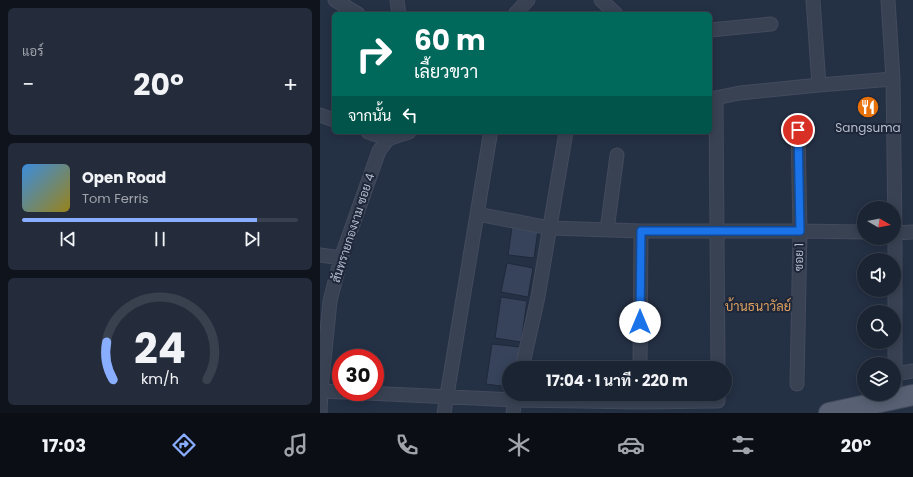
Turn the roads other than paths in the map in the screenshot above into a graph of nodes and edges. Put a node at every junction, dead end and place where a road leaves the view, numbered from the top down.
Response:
1 (335, 0) edge
2 (397, 0) edge
3 (528, 0) edge
4 (600, 0) edge
5 (813, 0) edge
6 (888, 0) edge
7 (355, 12) edge
8 (399, 12) edge
9 (517, 12) edge
10 (614, 12) edge
11 (771, 24) dead end
12 (712, 30) edge
13 (893, 79) junction
14 (819, 85) junction
15 (713, 98) edge
16 (320, 115) edge
17 (332, 119) edge
18 (798, 130) dead end
19 (374, 134) edge
20 (403, 134) edge
21 (566, 134) edge
22 (490, 136) dead end
23 (388, 139) junction
24 (618, 155) dead end
25 (895, 201) edge
26 (477, 214) junction
27 (550, 228) junction
28 (607, 230) junction
29 (641, 231) junction
30 (800, 231) junction
31 (717, 232) junction
32 (857, 232) edge
33 (913, 232) edge
34 (901, 233) edge
35 (895, 245) edge
36 (320, 255) edge
37 (341, 258) junction
38 (895, 357) edge
39 (524, 361) edge
40 (640, 361) edge
41 (718, 361) edge
42 (913, 371) edge
43 (901, 373) edge
44 (797, 384) dead end
45 (321, 391) edge
46 (332, 392) edge
47 (384, 394) edge
48 (447, 396) junction
49 (904, 397) edge
50 (546, 401) edge
51 (515, 402) edge
52 (320, 413) edge
53 (444, 413) edge
54 (829, 413) edge

1 - 7 street
2 - 8 street
3 - 9 street
4 - 10 street
5 - 14 street
6 - 13 street
11 - 12 street
13 - 14 street
13 - 25 street
14 - 15 street
15 - 31 street
16 - 17 street
18 - 30 street, ซอย 1
19 - 23 street
20 - 23 street
21 - 27 street
22 - 26 street
23 - 37 street, สันทรายกองงาม ซอย 4
24 - 28 street
26 - 27 street
26 - 48 street
27 - 28 street
27 - 39 street
28 - 29 street
29 - 31 street
29 - 40 street
30 - 31 street
30 - 32 street
30 - 44 street, ซอย 1
31 - 41 street
33 - 34 street
35 - 38 street
36 - 37 street
37 - 45 street, สันทรายกองงาม ซอย 4
42 - 43 street
45 - 46 street
45 - 52 street, สันทรายกองงาม ซอย 4
47 - 48 street
48 - 51 street
48 - 53 street
49 - 54 main road
50 - 51 street

